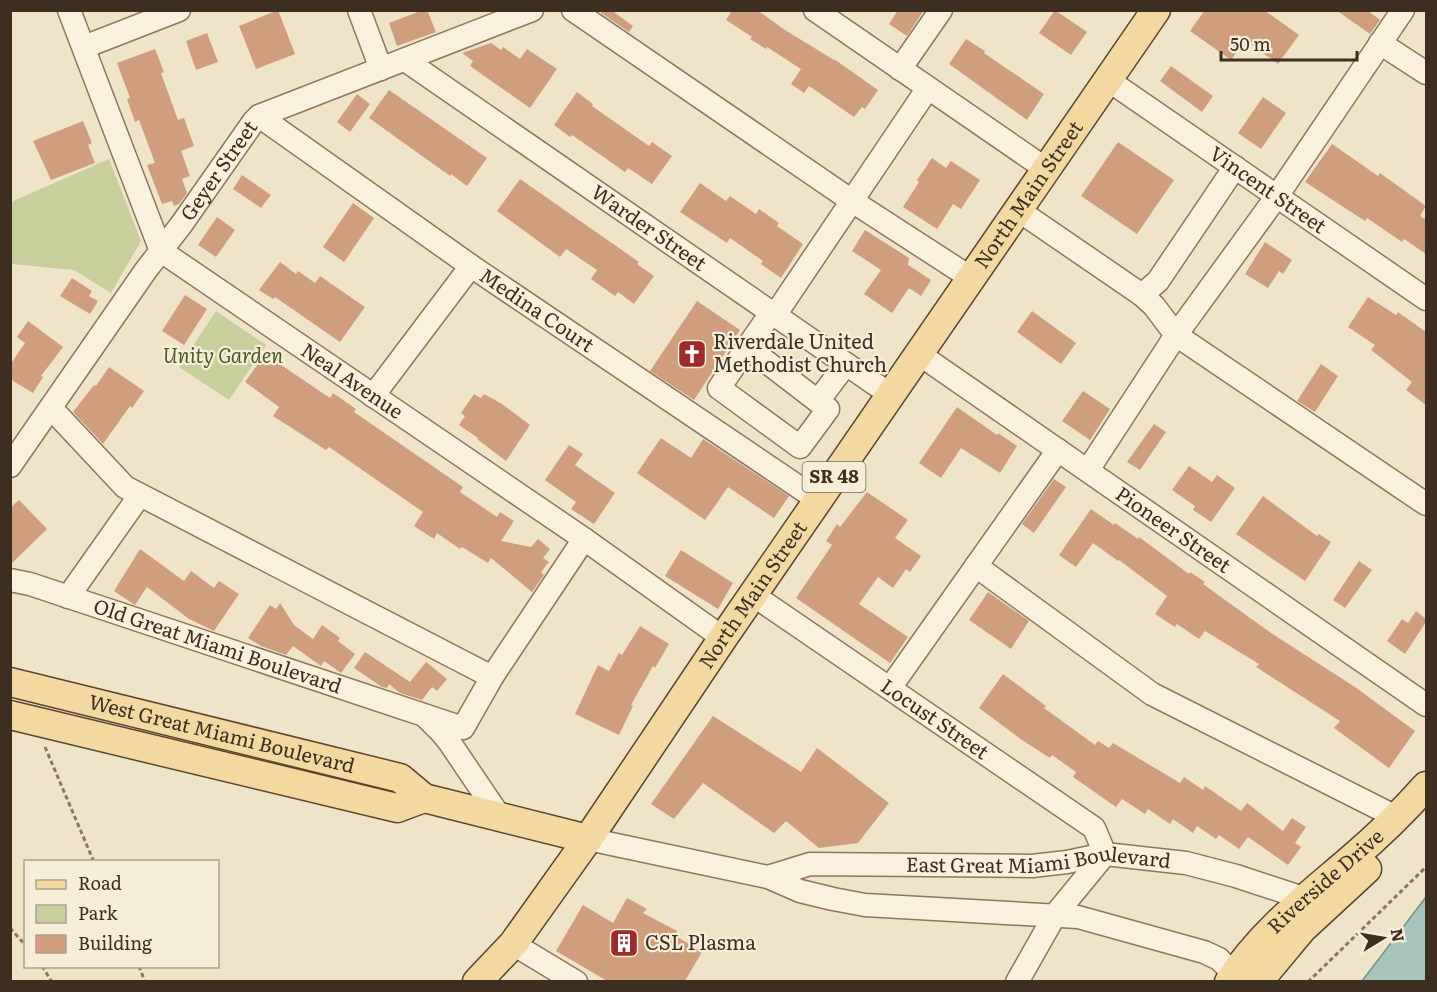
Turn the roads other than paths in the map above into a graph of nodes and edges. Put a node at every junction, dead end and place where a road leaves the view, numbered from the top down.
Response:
1 (69, 10) edge
2 (179, 10) edge
3 (359, 10) edge
4 (573, 10) edge
5 (815, 10) edge
6 (941, 10) edge
7 (1155, 10) edge
8 (1403, 10) edge
9 (528, 11) edge
10 (1380, 44) junction
11 (84, 47) junction
12 (405, 60) junction
13 (381, 69) junction
14 (900, 69) junction
15 (1426, 73) edge
16 (1108, 80) junction
17 (928, 88) junction
18 (260, 116) junction
19 (1235, 167) junction
20 (1046, 169) junction
21 (1277, 196) junction
22 (852, 201) junction
23 (1018, 210) junction
24 (161, 250) junction
25 (471, 266) junction
26 (971, 278) junction
27 (1142, 295) junction
28 (1426, 299) edge
29 (773, 314) junction
30 (1176, 335) junction
31 (747, 347) junction
32 (919, 354) junction
33 (846, 364) junction
34 (891, 395) junction
35 (373, 396) junction
36 (818, 401) junction
37 (51, 408) junction
38 (780, 432) junction
39 (15, 450) edge
40 (1058, 450) junction
41 (760, 461) junction
42 (1088, 470) junction
43 (140, 495) junction
44 (818, 500) junction
45 (1426, 504) edge
46 (584, 539) junction
47 (976, 566) junction
48 (10, 580) edge
49 (753, 595) junction
50 (68, 597) junction
51 (723, 638) junction
52 (492, 677) junction
53 (10, 682) edge
54 (890, 688) junction
55 (1426, 705) edge
56 (422, 714) junction
57 (10, 715) edge
58 (1426, 786) edge
59 (424, 798) junction
60 (1426, 813) edge
61 (500, 817) junction
62 (1396, 817) junction
63 (588, 839) junction
64 (1105, 854) junction
65 (768, 877) junction
66 (1303, 898) junction
67 (1055, 915) junction
68 (513, 944) junction
69 (1240, 979) edge
70 (477, 981) edge
71 (497, 981) edge
72 (576, 981) edge
73 (1017, 981) edge

1 - 11 street
2 - 11 street
3 - 13 street
4 - 22 street
5 - 14 street
6 - 14 street
7 - 16 main road, North Main Street / SR 48
8 - 10 street
9 - 12 street, Geyer Street
10 - 15 street
10 - 21 street
11 - 24 street
12 - 13 street, Geyer Street
12 - 29 street, Warder Street
13 - 18 street, Geyer Street
14 - 17 street
16 - 19 street, Vincent Street
16 - 20 main road, North Main Street / SR 48
17 - 20 street
17 - 22 street
18 - 24 street, Geyer Street
18 - 25 street, Medina Court
19 - 21 street, Vincent Street
19 - 27 street
20 - 23 main road, North Main Street / SR 48
21 - 28 street, Vincent Street
21 - 30 street
22 - 26 street
22 - 29 street
23 - 26 main road, North Main Street / SR 48
23 - 27 street
24 - 35 street, Neal Avenue
24 - 37 street, Geyer Street
25 - 35 street
25 - 41 street, Medina Court
26 - 32 main road, North Main Street / SR 48
27 - 30 street
29 - 31 street
29 - 33 street, Warder Street
30 - 42 street
30 - 45 street
31 - 36 street
31 - 38 street
32 - 34 main road, North Main Street / SR 48
32 - 40 street, Pioneer Street
33 - 34 street, Warder Street
33 - 36 street
34 - 44 main road, North Main Street / SR 48
35 - 46 street, Neal Avenue
36 - 38 street
37 - 39 street, Geyer Street
37 - 43 street
38 - 41 street
40 - 42 street, Pioneer Street
40 - 47 street
41 - 44 street, Medina Court
42 - 55 street, Pioneer Street
43 - 50 street
43 - 52 street
44 - 49 main road, North Main Street / SR 48
46 - 51 street, Neal Avenue
46 - 52 street
47 - 54 street
47 - 62 street
48 - 50 street, Old Great Miami Boulevard
49 - 51 main road, North Main Street / SR 48
49 - 54 street, Locust Street
50 - 56 street, Old Great Miami Boulevard
51 - 63 main road, North Main Street / SR 48
52 - 56 street, Old Great Miami Boulevard
53 - 59 main road, West Great Miami Boulevard
54 - 64 street, Locust Street
56 - 61 street, Old Great Miami Boulevard
57 - 59 main road, West Great Miami Boulevard
58 - 62 main road, Riverside Drive
59 - 61 main road, West Great Miami Boulevard
60 - 69 main road, Riverside Drive
61 - 63 main road, West Great Miami Boulevard
62 - 66 main road, Riverside Drive
63 - 65 street, East Great Miami Boulevard
63 - 68 main road, North Main Street / SR 48
64 - 65 street, East Great Miami Boulevard
64 - 66 street, East Great Miami Boulevard
64 - 67 street
65 - 67 street, East Great Miami Boulevard
66 - 69 main road, Riverside Drive
67 - 69 street, East Great Miami Boulevard
67 - 73 street
68 - 70 main road, North Main Street / SR 48
68 - 71 main road, North Main Street / SR 48
68 - 72 street

